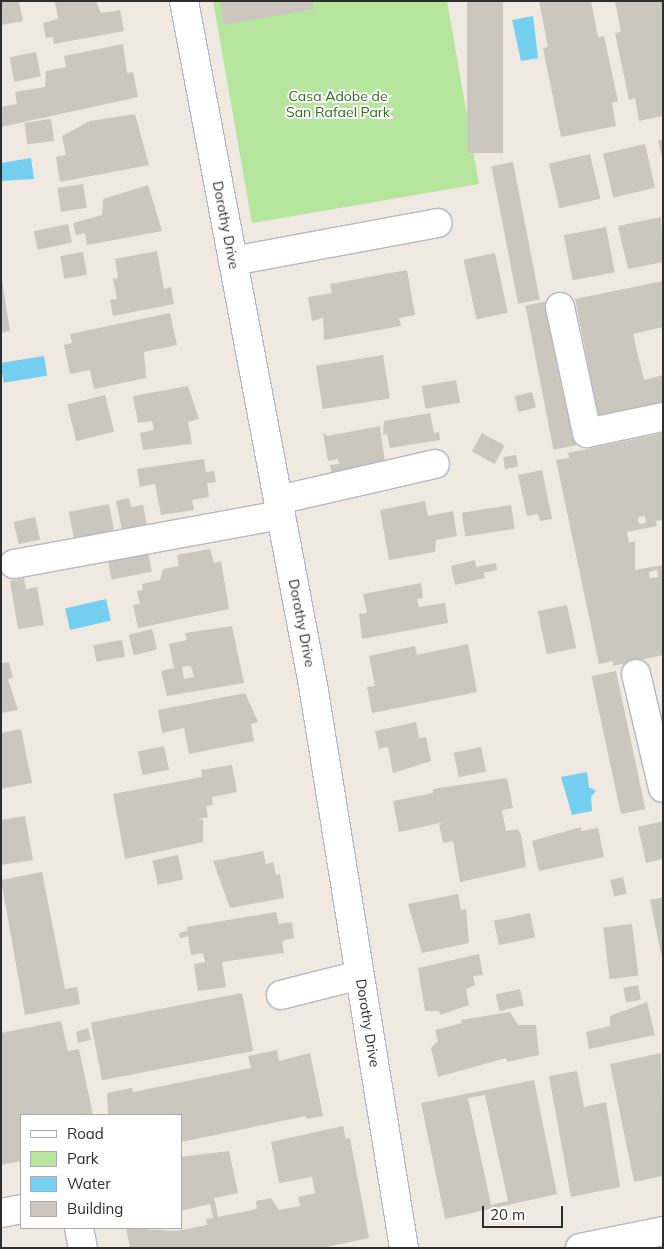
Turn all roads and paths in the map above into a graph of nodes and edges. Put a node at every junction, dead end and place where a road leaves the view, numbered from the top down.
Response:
1 (184, 1) edge
2 (438, 224) dead end
3 (233, 261) junction
4 (560, 307) dead end
5 (663, 417) edge
6 (435, 464) dead end
7 (280, 507) junction
8 (14, 564) dead end
9 (636, 674) dead end
10 (663, 788) edge
11 (360, 974) junction
12 (281, 995) dead end
13 (20, 1209) edge
14 (1, 1213) edge
15 (79, 1229) edge
16 (663, 1231) edge
17 (83, 1248) edge
18 (404, 1248) edge
19 (580, 1248) edge

1 - 3 street, Dorothy Drive
2 - 3 street
3 - 7 street, Dorothy Drive
4 - 5 street
6 - 7 street
7 - 8 street
7 - 11 street, Dorothy Drive
9 - 10 street
11 - 12 street
11 - 18 street, Dorothy Drive
13 - 14 street
15 - 17 street
16 - 19 street

